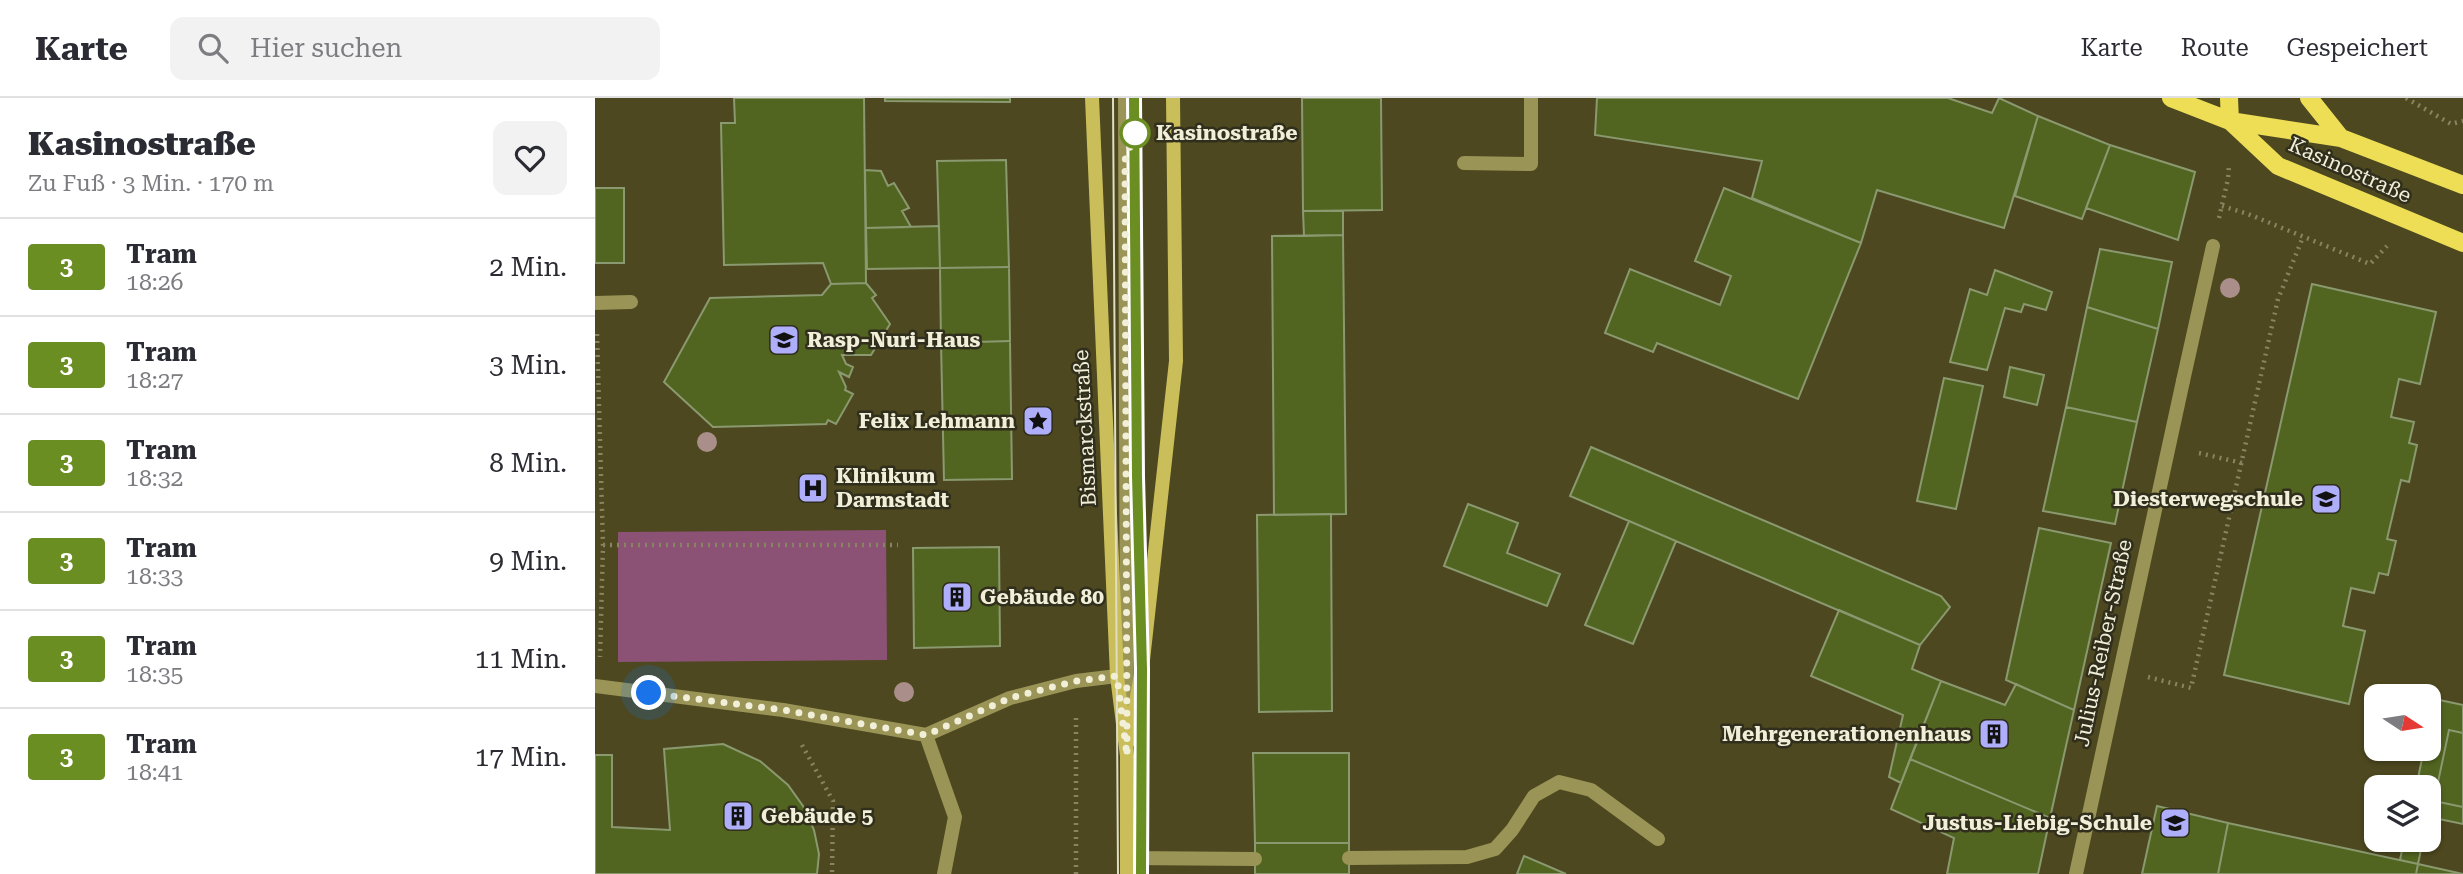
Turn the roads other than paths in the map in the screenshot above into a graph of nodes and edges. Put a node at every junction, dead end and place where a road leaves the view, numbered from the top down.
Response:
1 (1091, 98) edge
2 (1125, 98) edge
3 (1173, 98) edge
4 (1531, 98) edge
5 (2171, 98) edge
6 (2229, 98) edge
7 (2309, 98) edge
8 (2230, 121) junction
9 (2341, 138) junction
10 (1464, 163) dead end
11 (2463, 185) edge
12 (2463, 243) edge
13 (2213, 246) road end
14 (631, 302) dead end
15 (595, 303) edge
16 (1117, 676) junction
17 (595, 686) edge
18 (926, 735) junction
19 (1127, 756) junction
20 (1658, 839) dead end
21 (1127, 858) junction
22 (1349, 858) dead end
23 (1255, 859) dead end
24 (944, 874) edge
25 (1127, 874) edge
26 (2076, 874) edge

1 - 16 main road, Bismarckstraße
2 - 19 street, Bismarckstraße
3 - 19 main road, Bismarckstraße
4 - 10 street
5 - 8 main road, Kasinostraße
6 - 8 main road
7 - 9 main road
8 - 9 main road, Kasinostraße
8 - 12 main road, Kasinostraße
9 - 11 main road, Kasinostraße
13 - 26 street, Julius-Reiber-Straße
14 - 15 street
16 - 18 street
16 - 19 main road, Bismarckstraße
17 - 18 street
18 - 24 street
19 - 21 main road, Bismarckstraße
20 - 22 street
21 - 23 street
21 - 25 main road, Bismarckstraße

